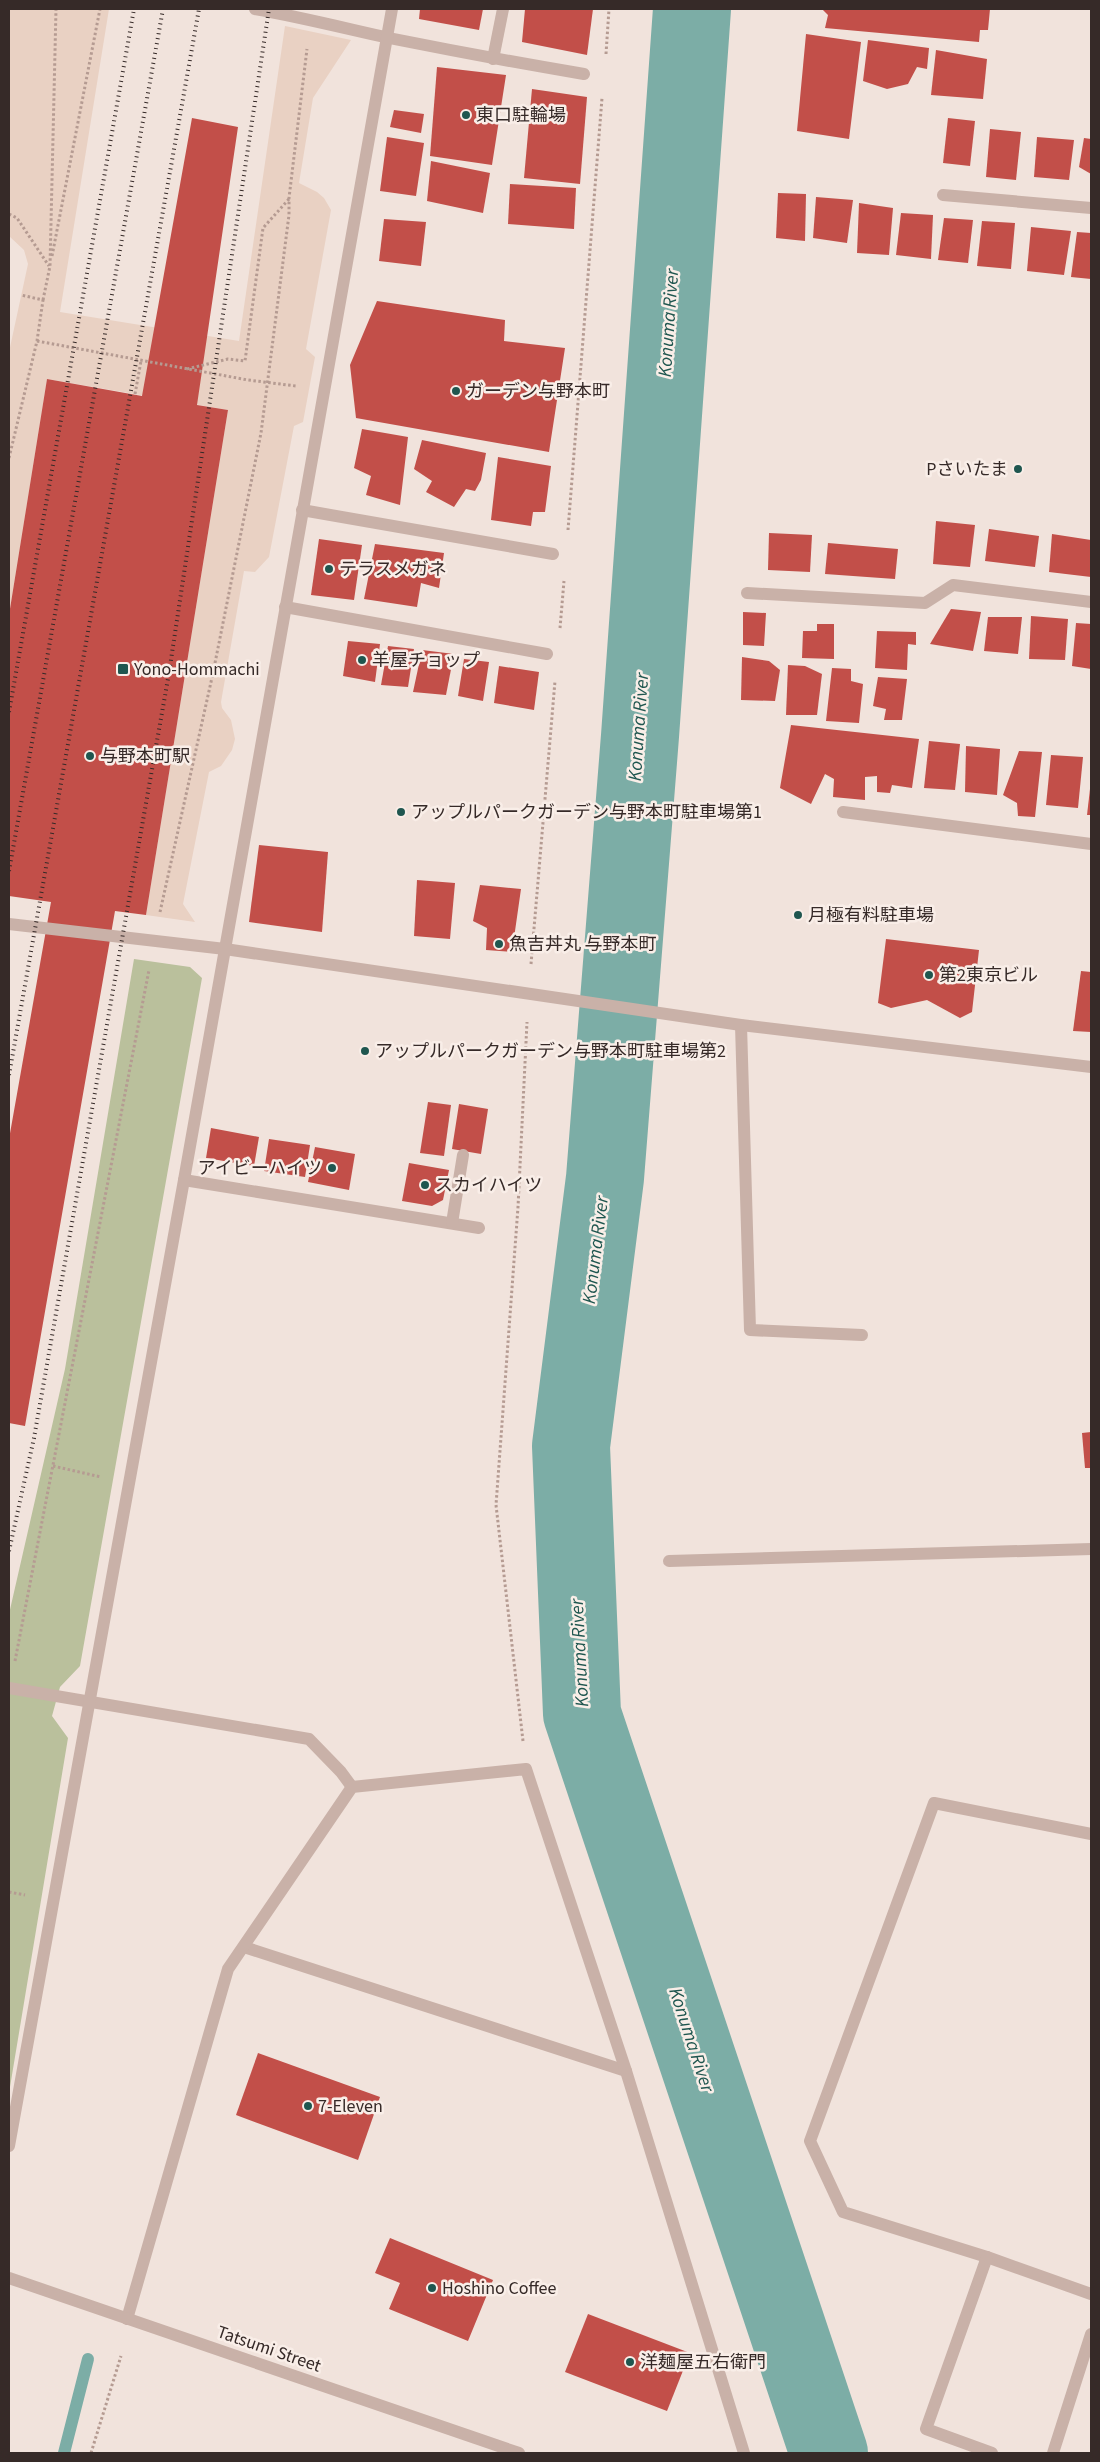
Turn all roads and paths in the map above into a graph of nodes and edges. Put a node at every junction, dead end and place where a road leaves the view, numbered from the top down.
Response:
1 (56, 9) edge
2 (100, 9) edge
3 (255, 9) edge
4 (392, 9) edge
5 (503, 9) edge
6 (609, 9) edge
7 (311, 19) junction
8 (387, 37) junction
9 (605, 58) dead end
10 (493, 59) junction
11 (584, 74) dead end
12 (603, 88) dead end
13 (943, 195) dead end
14 (289, 198) junction
15 (1091, 208) edge
16 (9, 214) edge
17 (50, 266) junction
18 (21, 295) dead end
19 (43, 300) junction
20 (37, 341) junction
21 (141, 361) junction
22 (186, 369) junction
23 (267, 382) junction
24 (323, 390) junction
25 (135, 394) dead end
26 (9, 458) edge
27 (302, 510) junction
28 (568, 533) dead end
29 (553, 554) dead end
30 (564, 572) dead end
31 (747, 593) dead end
32 (1091, 602) edge
33 (285, 607) junction
34 (559, 631) dead end
35 (547, 654) dead end
36 (555, 680) dead end
37 (844, 812) dead end
38 (1091, 844) edge
39 (9, 924) edge
40 (154, 941) junction
41 (225, 949) junction
42 (528, 994) junction
43 (741, 1025) junction
44 (1091, 1067) edge
45 (463, 1156) dead end
46 (184, 1180) junction
47 (452, 1223) junction
48 (479, 1228) dead end
49 (862, 1335) dead end
50 (53, 1466) junction
51 (128, 1483) junction
52 (1091, 1549) edge
53 (669, 1561) dead end
54 (9, 1689) edge
55 (88, 1703) junction
56 (526, 1769) junction
57 (352, 1787) junction
58 (1091, 1834) edge
59 (244, 1947) junction
60 (626, 2071) junction
61 (9, 2146) edge
62 (987, 2257) junction
63 (9, 2278) edge
64 (1091, 2294) edge
65 (126, 2319) junction
66 (1091, 2334) edge
67 (121, 2356) dead end
68 (91, 2453) edge
69 (519, 2453) edge
70 (744, 2453) edge
71 (992, 2453) edge
72 (1053, 2453) edge

1 - 17 path
2 - 17 path
3 - 7 street
4 - 8 street
5 - 10 street
6 - 9 path
7 - 8 street
7 - 14 path
8 - 10 street
8 - 24 street
10 - 11 street
12 - 28 path
13 - 15 street
14 - 22 path
14 - 23 path
16 - 17 path
17 - 19 path
18 - 19 path
19 - 20 path
20 - 21 path
20 - 26 path
21 - 22 path
21 - 25 path
22 - 23 path
23 - 24 path
23 - 40 path
24 - 27 street
27 - 29 street
27 - 33 street
30 - 34 path
31 - 32 street
33 - 35 street
33 - 41 street
36 - 42 path
37 - 38 street
39 - 40 street
40 - 41 street
40 - 50 path
41 - 42 street
41 - 46 street
42 - 43 street
42 - 56 path
43 - 44 street
43 - 49 street
45 - 47 street
46 - 47 street
46 - 51 street
47 - 48 street
50 - 51 path
50 - 54 path
51 - 55 street
52 - 53 street
54 - 55 street
55 - 57 street
55 - 61 street
56 - 57 street
56 - 60 street
57 - 59 street
58 - 62 street
59 - 60 street
59 - 65 street
60 - 70 street
62 - 64 street
62 - 71 street
63 - 65 street, Tatsumi Street
65 - 69 street, Tatsumi Street
66 - 72 street
67 - 68 path

